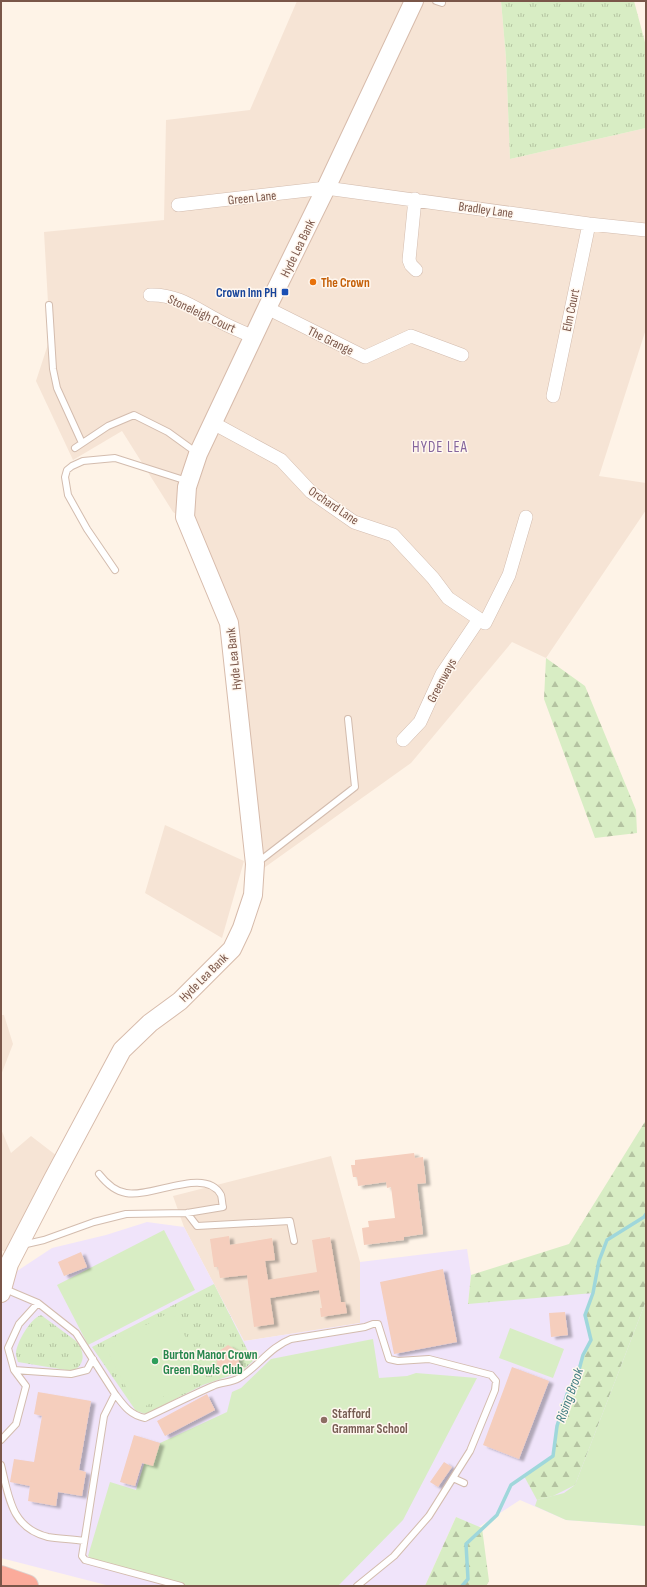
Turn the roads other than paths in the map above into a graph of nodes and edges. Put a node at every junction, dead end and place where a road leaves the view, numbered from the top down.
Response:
1 (414, 1) edge
2 (326, 188) junction
3 (415, 199) junction
4 (178, 205) dead end
5 (589, 224) junction
6 (646, 230) edge
7 (416, 270) dead end
8 (150, 295) dead end
9 (49, 305) dead end
10 (267, 308) junction
11 (254, 337) junction
12 (462, 355) dead end
13 (553, 396) dead end
14 (213, 422) junction
15 (82, 443) junction
16 (75, 448) dead end
17 (198, 454) junction
18 (189, 482) junction
19 (526, 517) dead end
20 (115, 570) dead end
21 (482, 621) junction
22 (348, 719) dead end
23 (403, 740) dead end
24 (255, 864) junction
25 (99, 1174) dead end
26 (188, 1213) junction
27 (294, 1241) dead end
28 (19, 1245) junction
29 (5, 1262) edge
30 (2, 1290) edge
31 (38, 1303) junction
32 (93, 1359) junction
33 (14, 1370) junction
34 (115, 1394) junction
35 (1, 1440) edge
36 (1, 1465) edge
37 (453, 1478) junction
38 (464, 1483) dead end
39 (84, 1541) junction
40 (1, 1577) edge
41 (27, 1586) edge
42 (180, 1586) edge
43 (357, 1586) edge

1 - 2 street, Hyde Lea Bank
2 - 3 street, Bradley Lane
2 - 4 street, Green Lane
2 - 10 street, Hyde Lea Bank
3 - 5 street, Bradley Lane
3 - 7 street
5 - 6 street, Bradley Lane
5 - 13 street, Elm Court
8 - 11 street, Stoneleigh Court
9 - 15 lane
10 - 11 street, Hyde Lea Bank
10 - 12 street, The Grange
11 - 14 street, Hyde Lea Bank
14 - 17 street, Hyde Lea Bank
14 - 21 street, Orchard Lane
15 - 16 lane
15 - 17 lane
17 - 18 street, Hyde Lea Bank
18 - 20 lane
18 - 24 street, Hyde Lea Bank
19 - 21 street, Greenways
21 - 23 street, Greenways
22 - 24 lane
24 - 28 street, Hyde Lea Bank
25 - 26 lane
26 - 27 lane
26 - 28 lane
28 - 29 street, Hyde Lea Bank
29 - 30 street, Hyde Lea Bank
30 - 31 lane
31 - 32 lane
31 - 33 lane
32 - 33 lane
32 - 34 lane
33 - 35 lane
34 - 37 lane
34 - 39 lane
36 - 39 lane
37 - 38 lane
37 - 43 lane
39 - 42 lane
40 - 41 highway

